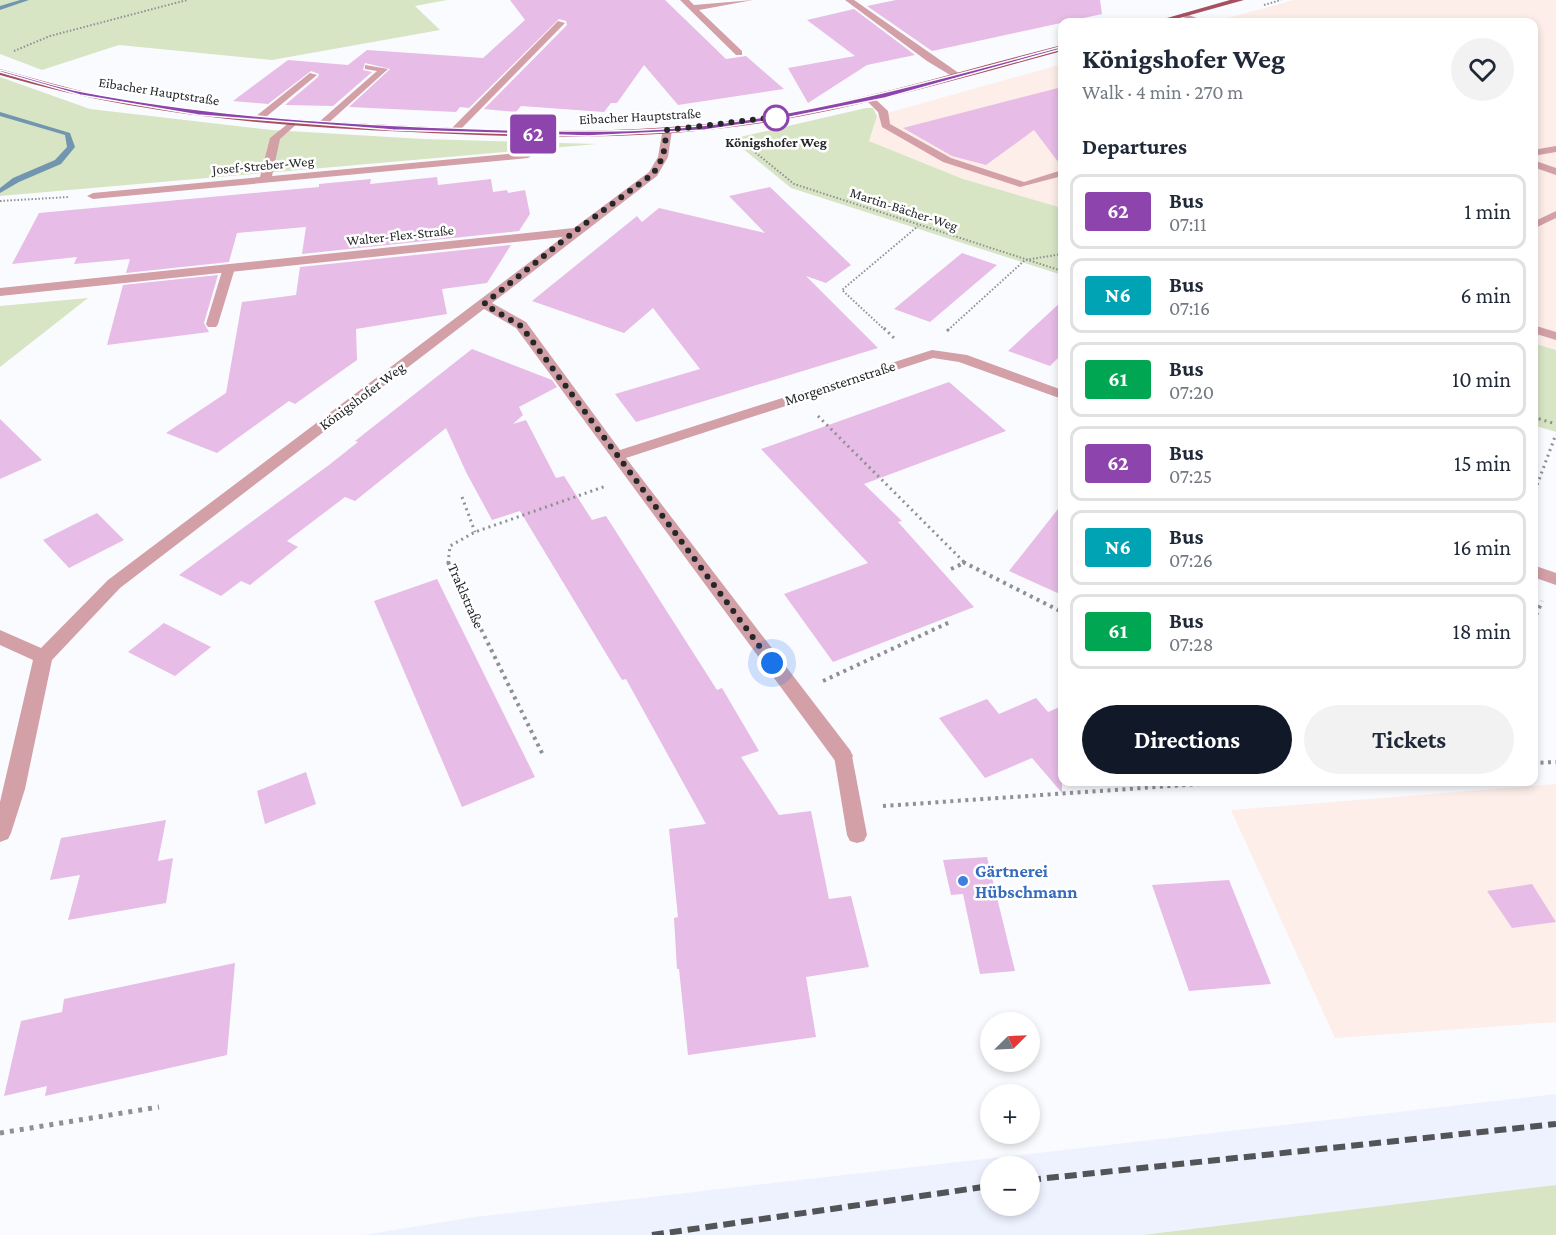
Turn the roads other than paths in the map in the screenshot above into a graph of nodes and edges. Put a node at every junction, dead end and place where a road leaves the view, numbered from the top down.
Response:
1 (684, 0) edge
2 (749, 0) edge
3 (862, 0) edge
4 (1240, 0) edge
5 (850, 1) edge
6 (692, 8) junction
7 (1186, 15) junction
8 (1174, 18) edge
9 (1194, 18) edge
10 (561, 23) dead end
11 (1058, 49) edge
12 (740, 53) dead end
13 (368, 67) dead end
14 (0, 72) edge
15 (313, 75) dead end
16 (958, 76) junction
17 (870, 99) junction
18 (258, 119) junction
19 (294, 122) junction
20 (322, 124) junction
21 (667, 130) junction
22 (454, 131) junction
23 (1556, 149) edge
24 (1538, 152) edge
25 (528, 155) dead end
26 (1538, 165) edge
27 (1556, 172) edge
28 (1058, 174) edge
29 (265, 180) junction
30 (93, 196) road end
31 (1556, 214) edge
32 (1538, 223) edge
33 (574, 232) junction
34 (230, 267) junction
35 (0, 292) edge
36 (484, 304) junction
37 (212, 324) dead end
38 (1538, 331) edge
39 (1556, 336) edge
40 (1058, 394) edge
41 (617, 456) junction
42 (1538, 573) edge
43 (1556, 579) edge
44 (0, 637) edge
45 (43, 657) junction
46 (843, 756) joint
47 (0, 833) edge
48 (857, 835) dead end

1 - 6 street
2 - 6 street
3 - 5 street
4 - 7 main road
5 - 16 street
6 - 12 street
7 - 8 main road
7 - 9 street
10 - 22 lane
11 - 16 main road, Eibacher Hauptstraße
13 - 20 lane
14 - 18 main road, Eibacher Hauptstraße
15 - 18 lane
16 - 17 main road, Eibacher Hauptstraße
17 - 21 main road, Eibacher Hauptstraße
17 - 28 lane
18 - 19 main road, Eibacher Hauptstraße
19 - 20 main road, Eibacher Hauptstraße
19 - 29 street
20 - 22 main road, Eibacher Hauptstraße
21 - 22 main road, Eibacher Hauptstraße
21 - 33 street, Königshofer Weg
23 - 24 lane
25 - 29 street, Josef-Streber-Weg
26 - 27 street
29 - 30 street, Josef-Streber-Weg
31 - 32 lane
33 - 34 street, Walter-Flex-Straße
33 - 36 street, Königshofer Weg
34 - 35 street, Walter-Flex-Straße
34 - 37 lane
36 - 41 street
36 - 45 street, Königshofer Weg
38 - 39 lane
40 - 41 street, Morgensternstraße
41 - 46 street
42 - 43 street
44 - 45 street
45 - 47 street
46 - 48 lane

